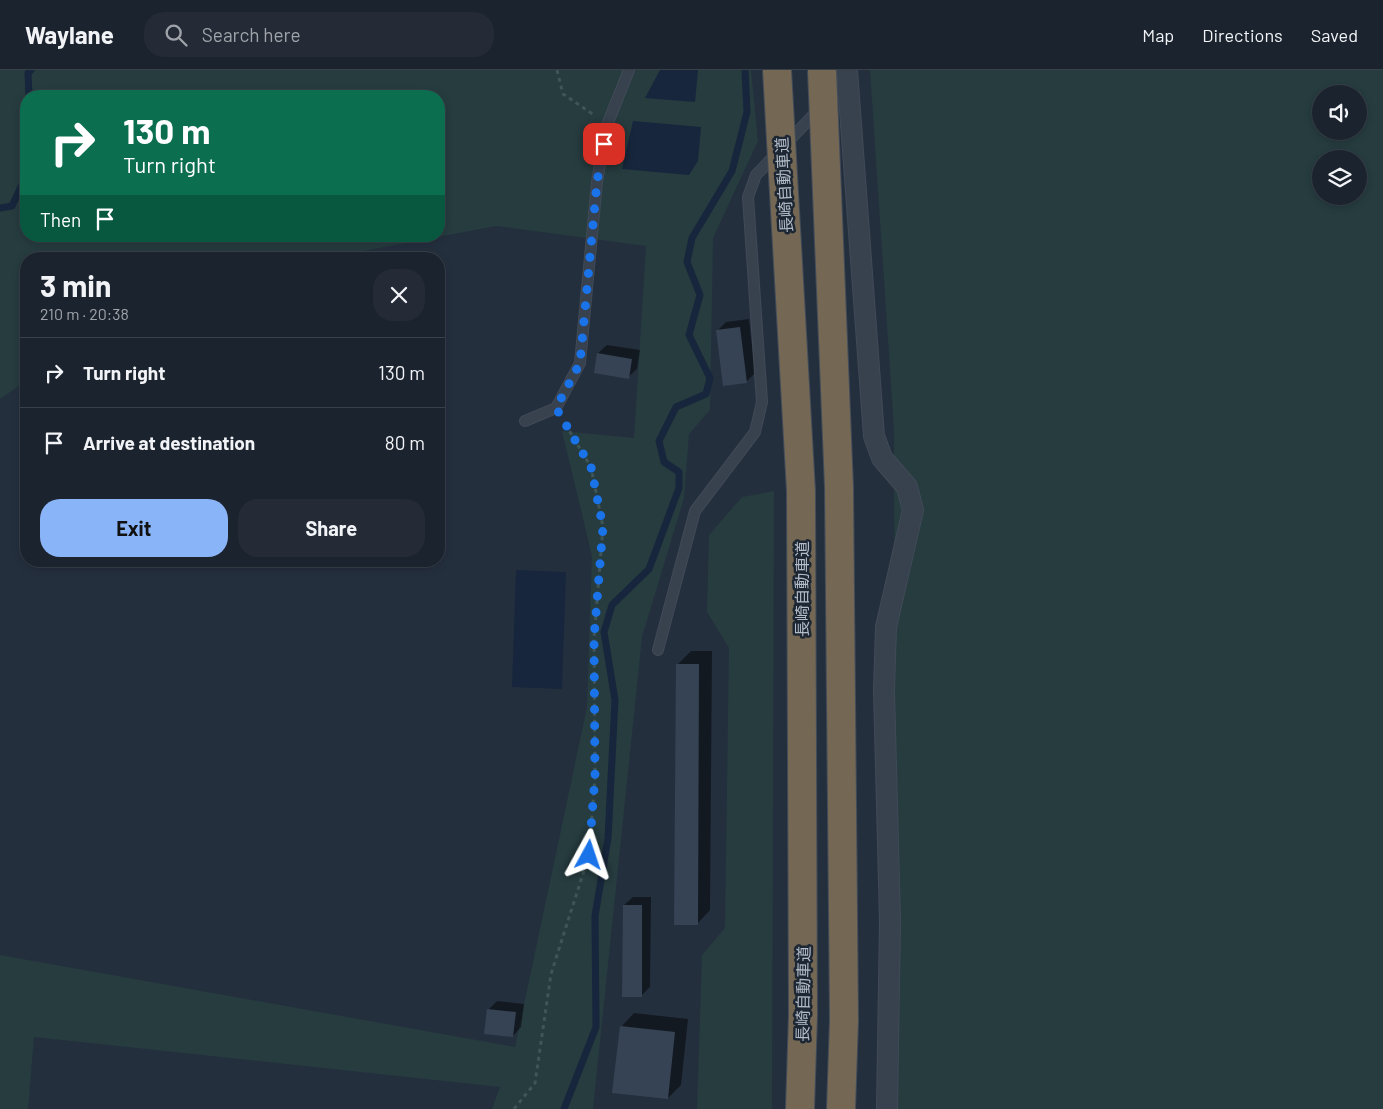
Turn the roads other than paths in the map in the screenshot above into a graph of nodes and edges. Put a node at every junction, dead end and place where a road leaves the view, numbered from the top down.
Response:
1 (629, 70) edge
2 (777, 70) edge
3 (822, 70) edge
4 (847, 75) edge
5 (525, 421) dead end
6 (658, 650) dead end
7 (800, 1109) edge
8 (840, 1109) edge
9 (887, 1109) edge

1 - 5 lane
2 - 7 highway, 長崎自動車道, bridge
3 - 8 highway, bridge
4 - 6 lane
4 - 9 street

